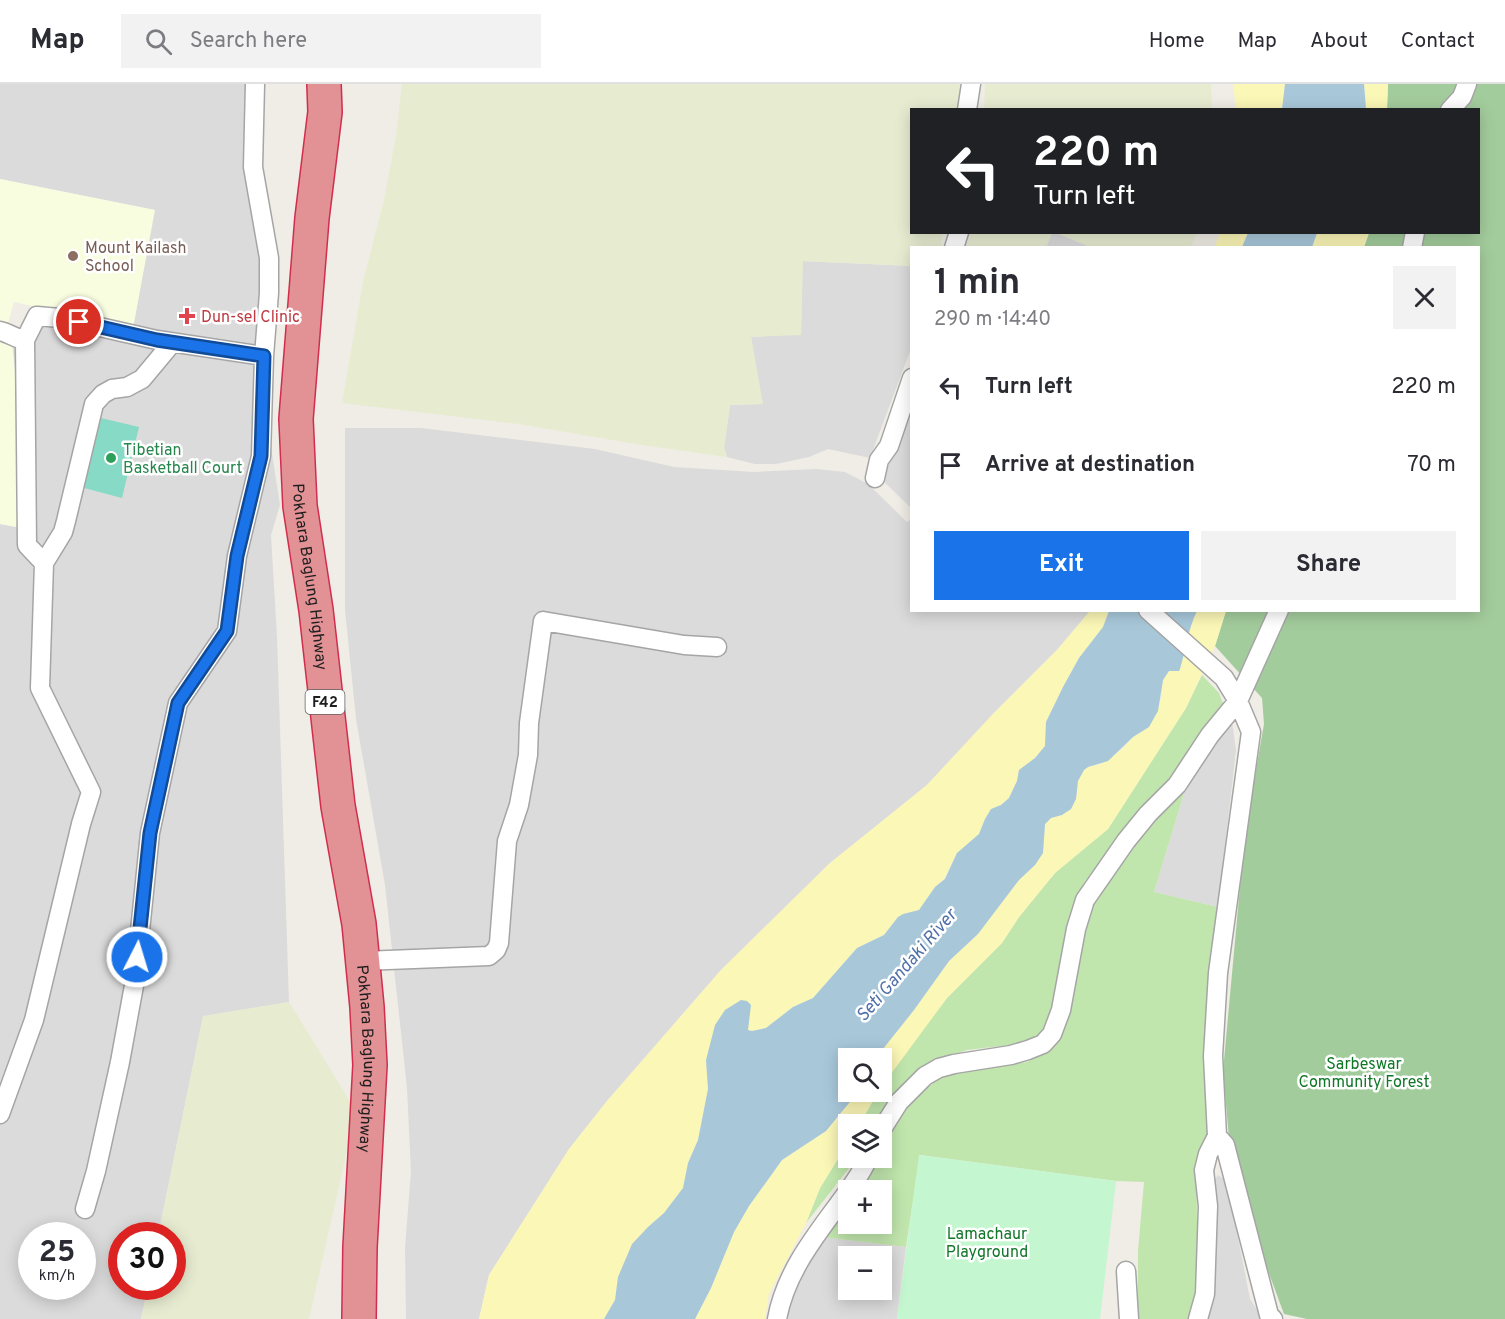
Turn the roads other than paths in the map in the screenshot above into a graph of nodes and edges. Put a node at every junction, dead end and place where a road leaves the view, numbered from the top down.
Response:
1 (255, 84) edge
2 (324, 84) edge
3 (971, 84) edge
4 (1467, 84) edge
5 (967, 108) edge
6 (1452, 108) edge
7 (0, 331) edge
8 (25, 340) junction
9 (172, 343) junction
10 (264, 356) junction
11 (910, 384) edge
12 (875, 478) dead end
13 (44, 563) junction
14 (1150, 612) edge
15 (1278, 612) edge
16 (717, 647) dead end
17 (1238, 701) junction
18 (363, 961) junction
19 (0, 1114) edge
20 (892, 1115) edge
21 (1217, 1136) junction
22 (863, 1168) edge
23 (85, 1209) dead end
24 (1126, 1271) dead end
25 (358, 1319) edge
26 (777, 1319) edge
27 (1129, 1319) edge
28 (1198, 1319) edge
29 (1273, 1319) edge

1 - 10 street
2 - 18 highway, Pokhara Baglung Highway / F42
3 - 5 street
4 - 6 street
7 - 8 street
8 - 9 street
8 - 13 street
9 - 10 street
9 - 13 street
10 - 23 street
11 - 12 street
13 - 19 street
14 - 17 street
15 - 17 street
16 - 18 street
17 - 20 street
17 - 21 street
18 - 25 highway, Pokhara Baglung Highway / F42
21 - 28 street
21 - 29 street
22 - 26 street
24 - 27 street

